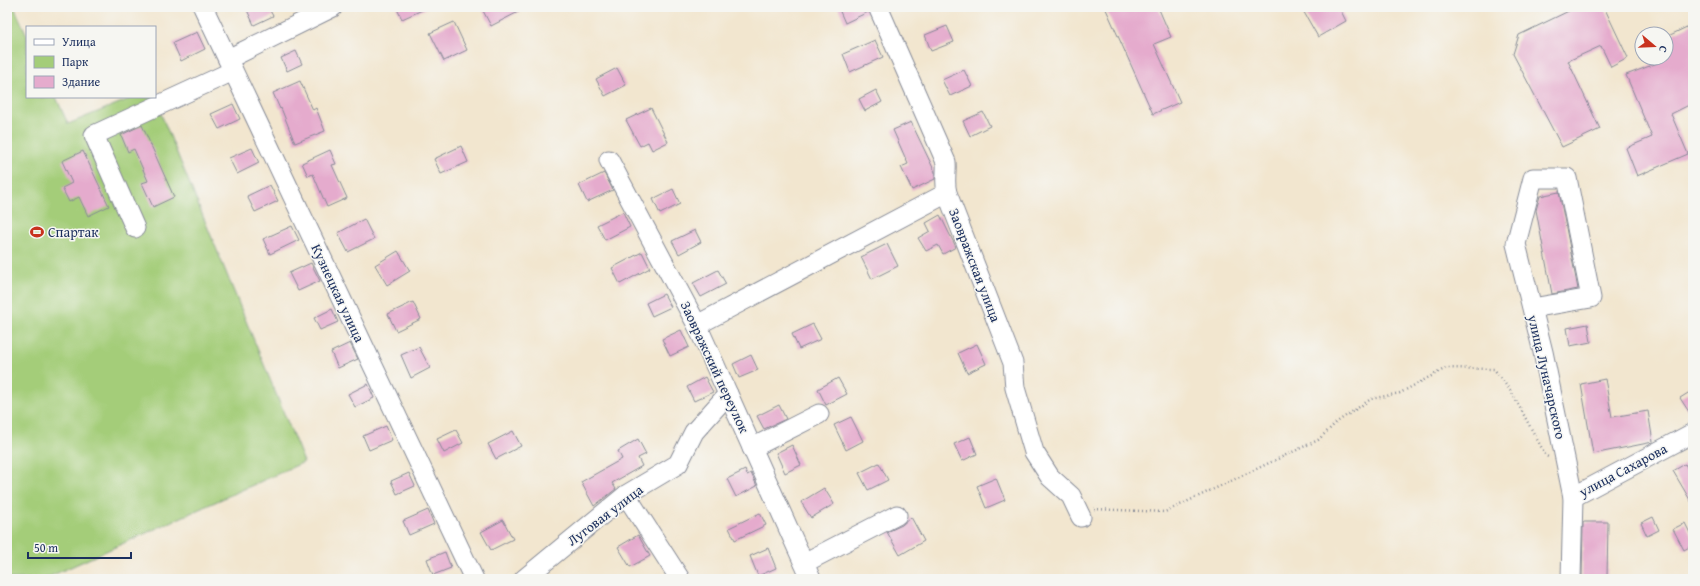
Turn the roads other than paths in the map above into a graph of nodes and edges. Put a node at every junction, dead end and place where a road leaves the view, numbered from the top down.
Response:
1 (203, 7) edge
2 (333, 7) edge
3 (878, 7) edge
4 (230, 65) junction
5 (609, 160) dead end
6 (947, 193) junction
7 (135, 228) dead end
8 (1532, 308) junction
9 (697, 325) junction
10 (728, 394) junction
11 (819, 414) dead end
12 (1693, 432) edge
13 (752, 448) junction
14 (626, 495) junction
15 (1573, 497) junction
16 (897, 515) dead end
17 (1081, 517) road end
18 (807, 571) edge
19 (474, 579) edge
20 (524, 579) edge
21 (680, 579) edge
22 (1572, 579) edge

1 - 4 street, Кузнецкая улица
2 - 4 street
3 - 6 street, Заовражская улица
4 - 7 street
4 - 19 street, Кузнецкая улица
5 - 9 street, Заовражский переулок
6 - 9 street
6 - 17 street, Заовражская улица
8 - 8 street, улица Луначарского
8 - 15 street, улица Луначарского
9 - 10 street, Заовражский переулок
10 - 13 street, Заовражский переулок
10 - 14 street, Луговая улица
11 - 13 street
12 - 15 street, улица Сахарова
13 - 18 street, Заовражский переулок
14 - 20 street, Луговая улица
14 - 21 street
15 - 22 street, улица Луначарского
16 - 18 street

